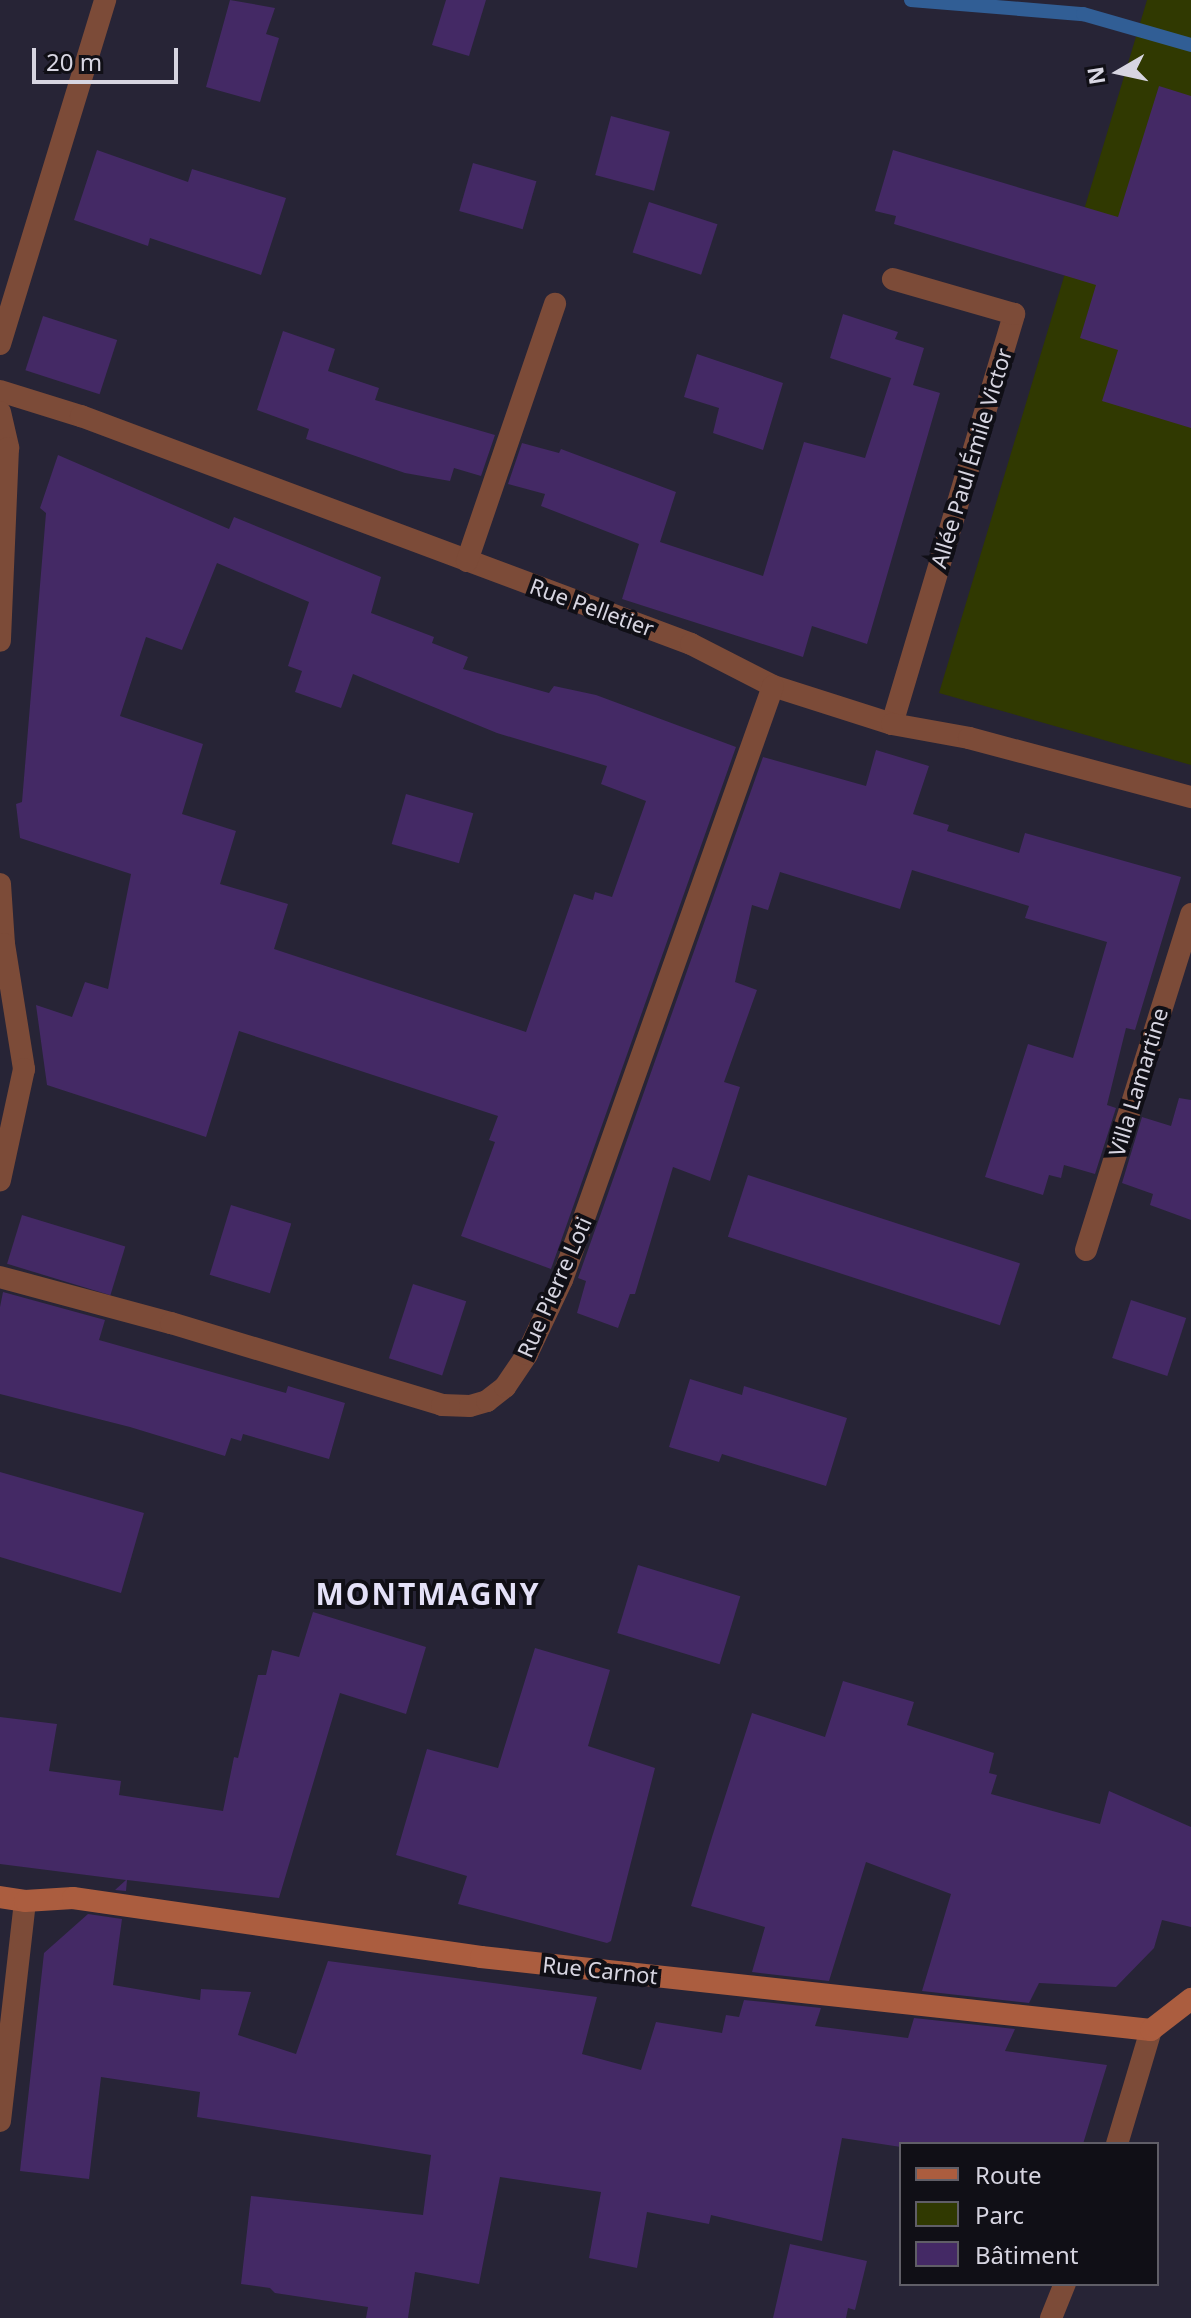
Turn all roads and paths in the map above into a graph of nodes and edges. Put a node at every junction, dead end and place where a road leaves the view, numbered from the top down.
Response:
1 (105, 0) edge
2 (893, 279) dead end
3 (555, 304) dead end
4 (0, 344) edge
5 (0, 391) edge
6 (0, 412) edge
7 (467, 561) junction
8 (0, 641) edge
9 (773, 686) junction
10 (892, 724) junction
11 (1191, 797) edge
12 (0, 884) edge
13 (1191, 914) edge
14 (0, 1180) edge
15 (1086, 1250) dead end
16 (0, 1277) edge
17 (0, 1897) edge
18 (25, 1901) junction
19 (1191, 1999) edge
20 (1151, 2030) junction
21 (0, 2121) edge
22 (1118, 2142) edge
23 (1064, 2286) edge
24 (1051, 2318) edge

1 - 4 street
2 - 10 street, Allée Paul Émile Victor
3 - 7 street
5 - 7 street, Rue Pelletier
6 - 8 street
7 - 9 street, Rue Pelletier
9 - 10 street, Rue Pelletier
9 - 16 street, Rue Pierre Loti
10 - 11 street, Rue Pelletier
12 - 14 street
13 - 15 street, Villa Lamartine
17 - 18 main road, Rue Carnot
18 - 20 main road, Rue Carnot
18 - 21 street
19 - 20 main road
20 - 22 street
23 - 24 street

